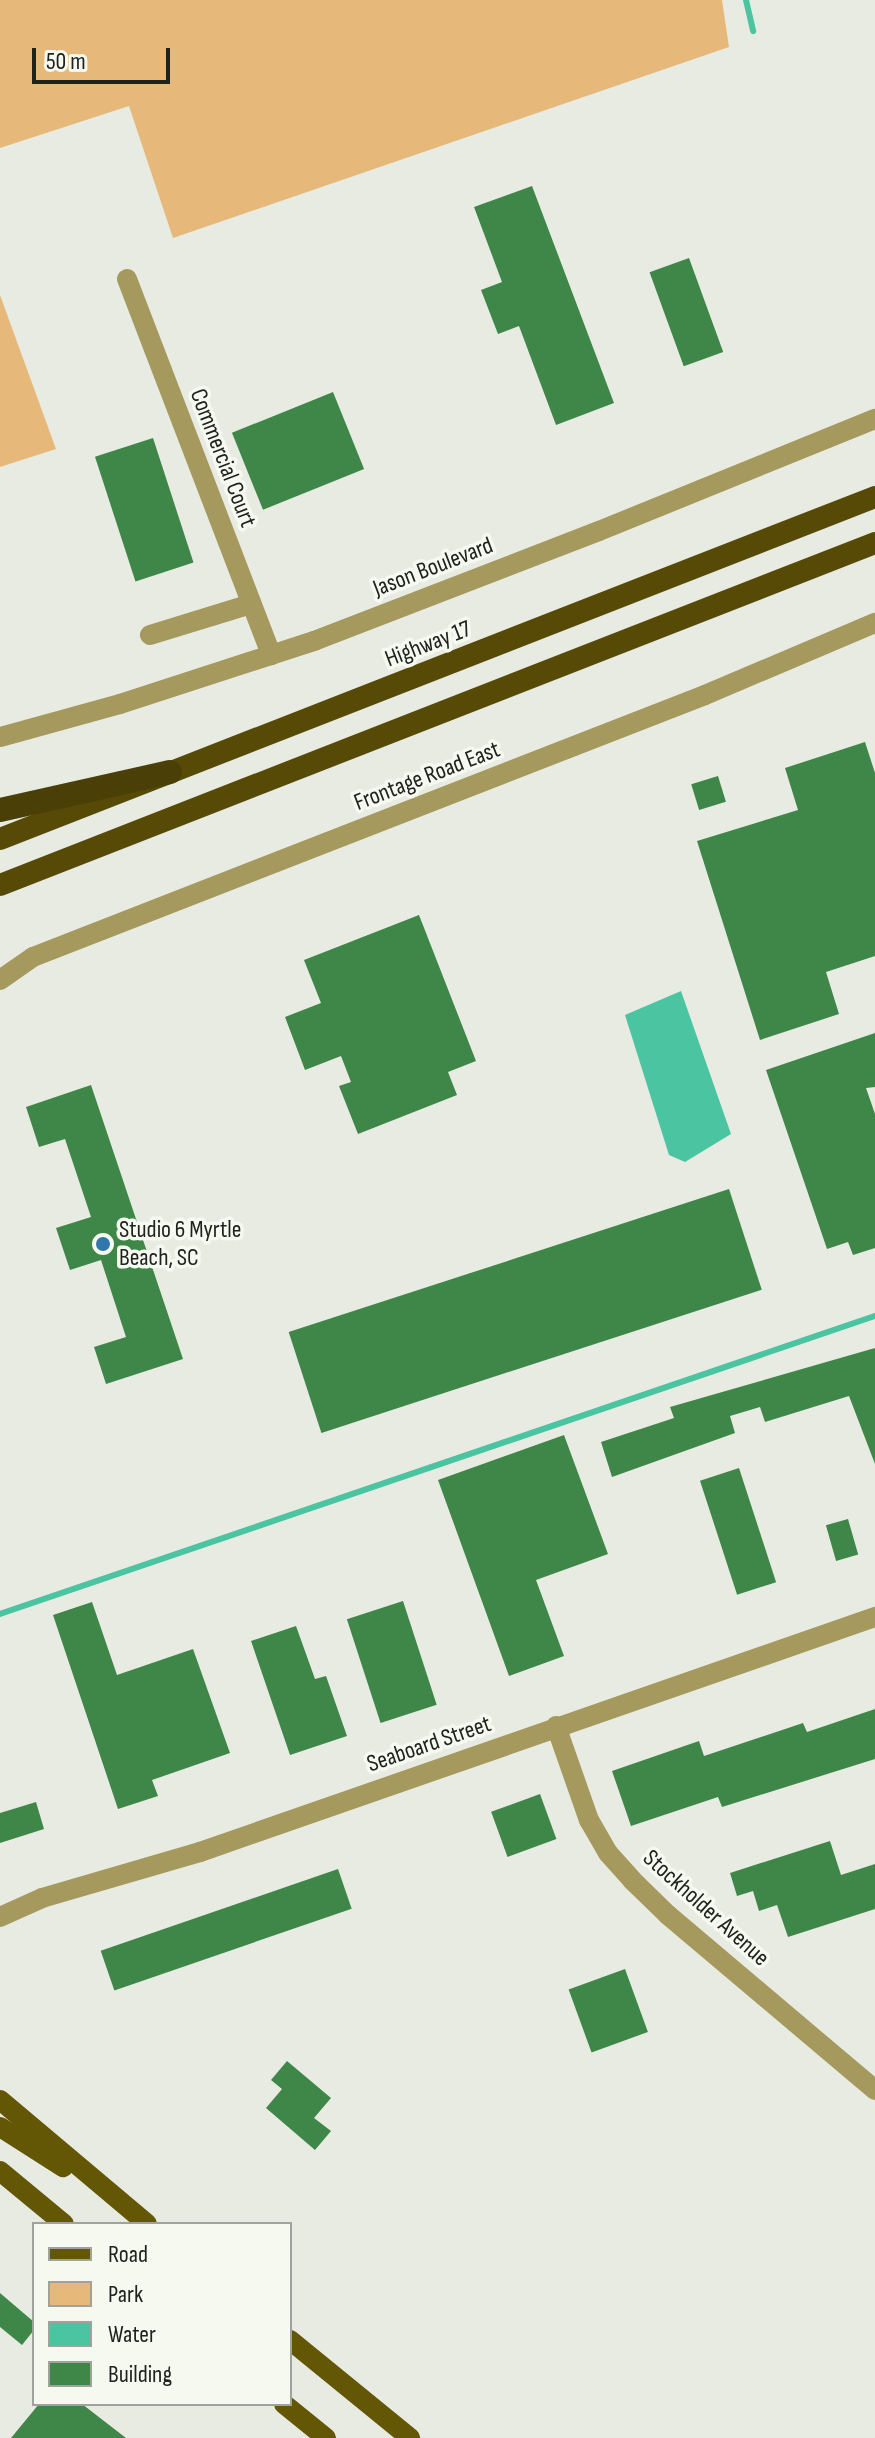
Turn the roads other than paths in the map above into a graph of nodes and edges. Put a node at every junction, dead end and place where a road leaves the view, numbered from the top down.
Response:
1 (127, 279) dead end
2 (875, 419) edge
3 (875, 497) edge
4 (875, 543) edge
5 (251, 604) junction
6 (875, 623) edge
7 (150, 635) dead end
8 (271, 655) junction
9 (0, 737) edge
10 (170, 772) junction
11 (0, 810) edge
12 (0, 839) edge
13 (65, 859) junction
14 (0, 885) edge
15 (0, 900) edge
16 (0, 980) edge
17 (875, 1617) edge
18 (556, 1726) junction
19 (0, 1917) edge
20 (875, 2090) edge
21 (0, 2100) edge
22 (0, 2127) edge
23 (0, 2171) edge
24 (124, 2205) junction
25 (62, 2222) edge
26 (145, 2222) edge
27 (292, 2342) edge
28 (286, 2406) edge
29 (326, 2438) edge
30 (410, 2438) edge

1 - 5 street, Commercial Court
2 - 8 street, Jason Boulevard
3 - 10 highway, Highway 17
4 - 13 highway
5 - 7 street
5 - 8 street, Commercial Court
6 - 16 street, Frontage Road East
8 - 9 street, Jason Boulevard
10 - 11 highway
10 - 12 highway, Highway 17
13 - 14 highway
13 - 15 highway
17 - 18 street, Seaboard Street
18 - 19 street, Seaboard Street
18 - 20 street, Stockholder Avenue
21 - 24 main road
22 - 24 main road
23 - 25 main road
24 - 26 main road
27 - 30 main road
28 - 29 main road

